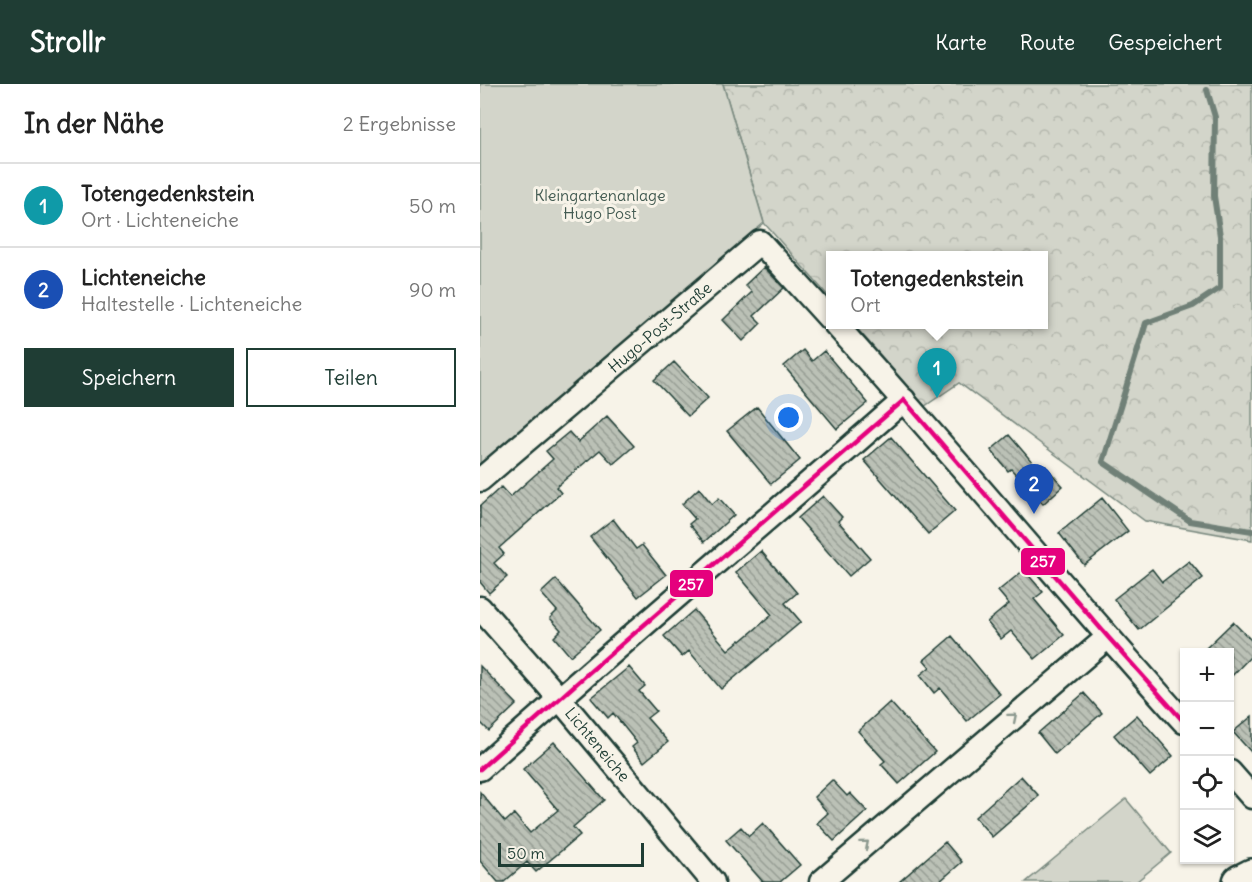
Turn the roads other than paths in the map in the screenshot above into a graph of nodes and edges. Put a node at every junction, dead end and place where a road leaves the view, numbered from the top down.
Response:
1 (826, 314) edge
2 (840, 329) edge
3 (904, 400) junction
4 (480, 480) edge
5 (480, 608) edge
6 (1108, 637) junction
7 (559, 698) junction
8 (1180, 716) edge
9 (480, 769) edge
10 (1234, 777) edge
11 (1252, 797) edge
12 (1252, 876) edge
13 (713, 882) edge
14 (821, 882) edge
15 (1240, 882) edge

1 - 4 street, Hugo-Post-Straße
2 - 3 street
3 - 6 street
3 - 7 street
5 - 7 street, Lichteneiche
6 - 8 street
14 -> 6 street
7 - 9 street
7 - 13 street, Lichteneiche
10 - 11 street
12 - 15 street

